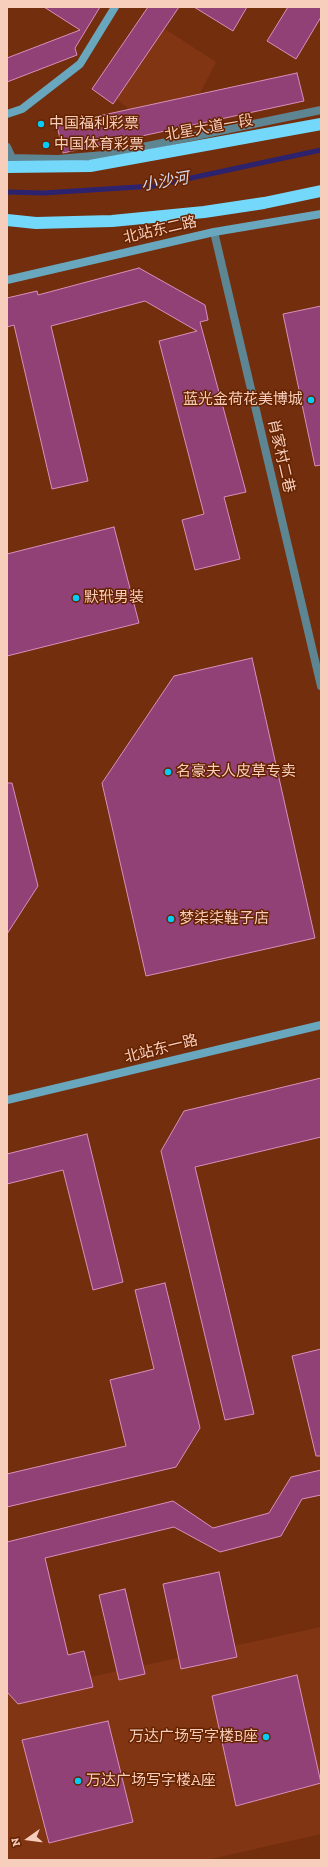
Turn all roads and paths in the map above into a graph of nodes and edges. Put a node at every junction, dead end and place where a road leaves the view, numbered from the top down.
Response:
1 (115, 7) edge
2 (321, 110) edge
3 (7, 114) edge
4 (321, 124) edge
5 (7, 147) edge
6 (8, 161) edge
7 (321, 191) edge
8 (321, 214) edge
9 (7, 220) edge
10 (214, 232) junction
11 (7, 280) edge
12 (321, 686) edge
13 (321, 1025) edge
14 (7, 1100) edge

1 - 3 street
2 - 6 street
4 - 6 highway, 北星大道一段
5 - 6 street
7 - 9 highway
8 - 10 street, 北站东二路
10 - 11 street, 北站东二路
10 - 12 street, 肖家村二巷
13 - 14 street, 北站东一路

